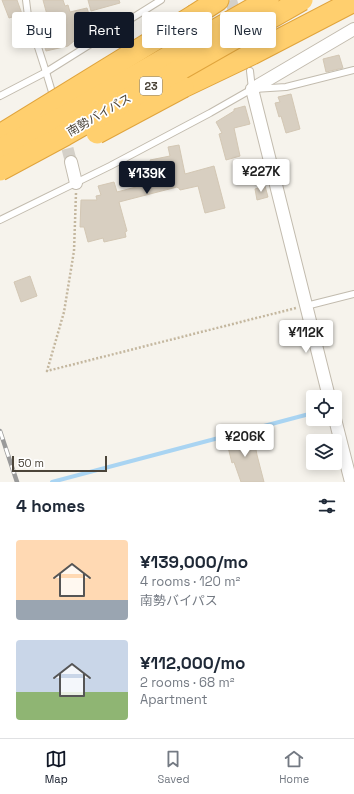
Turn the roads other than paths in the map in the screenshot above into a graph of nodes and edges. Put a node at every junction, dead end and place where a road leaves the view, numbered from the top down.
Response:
1 (26, 0) edge
2 (162, 0) edge
3 (218, 0) edge
4 (268, 0) edge
5 (302, 0) edge
6 (354, 1) edge
7 (354, 29) edge
8 (354, 70) edge
9 (250, 71) dead end
10 (46, 72) junction
11 (252, 89) junction
12 (52, 92) dead end
13 (0, 96) edge
14 (0, 134) edge
15 (0, 149) edge
16 (71, 162) tunnel mouth
17 (0, 170) edge
18 (0, 179) edge
19 (76, 183) junction
20 (0, 220) edge
21 (354, 294) edge
22 (306, 306) junction
23 (328, 390) edge
24 (337, 426) edge
25 (351, 482) edge

1 - 10 lane
2 - 10 lane
3 - 14 highway, bridge
4 - 15 highway, 南勢バイパス / 23, bridge
5 - 17 highway, 南勢バイパス / 23, bridge
6 - 18 highway, bridge
7 - 11 street
8 - 11 lane
9 - 11 lane
10 - 12 lane
10 - 13 lane
11 - 19 lane
11 - 22 street
16 - 19 street
19 - 20 lane
21 - 22 lane
22 - 23 street
24 - 25 street

